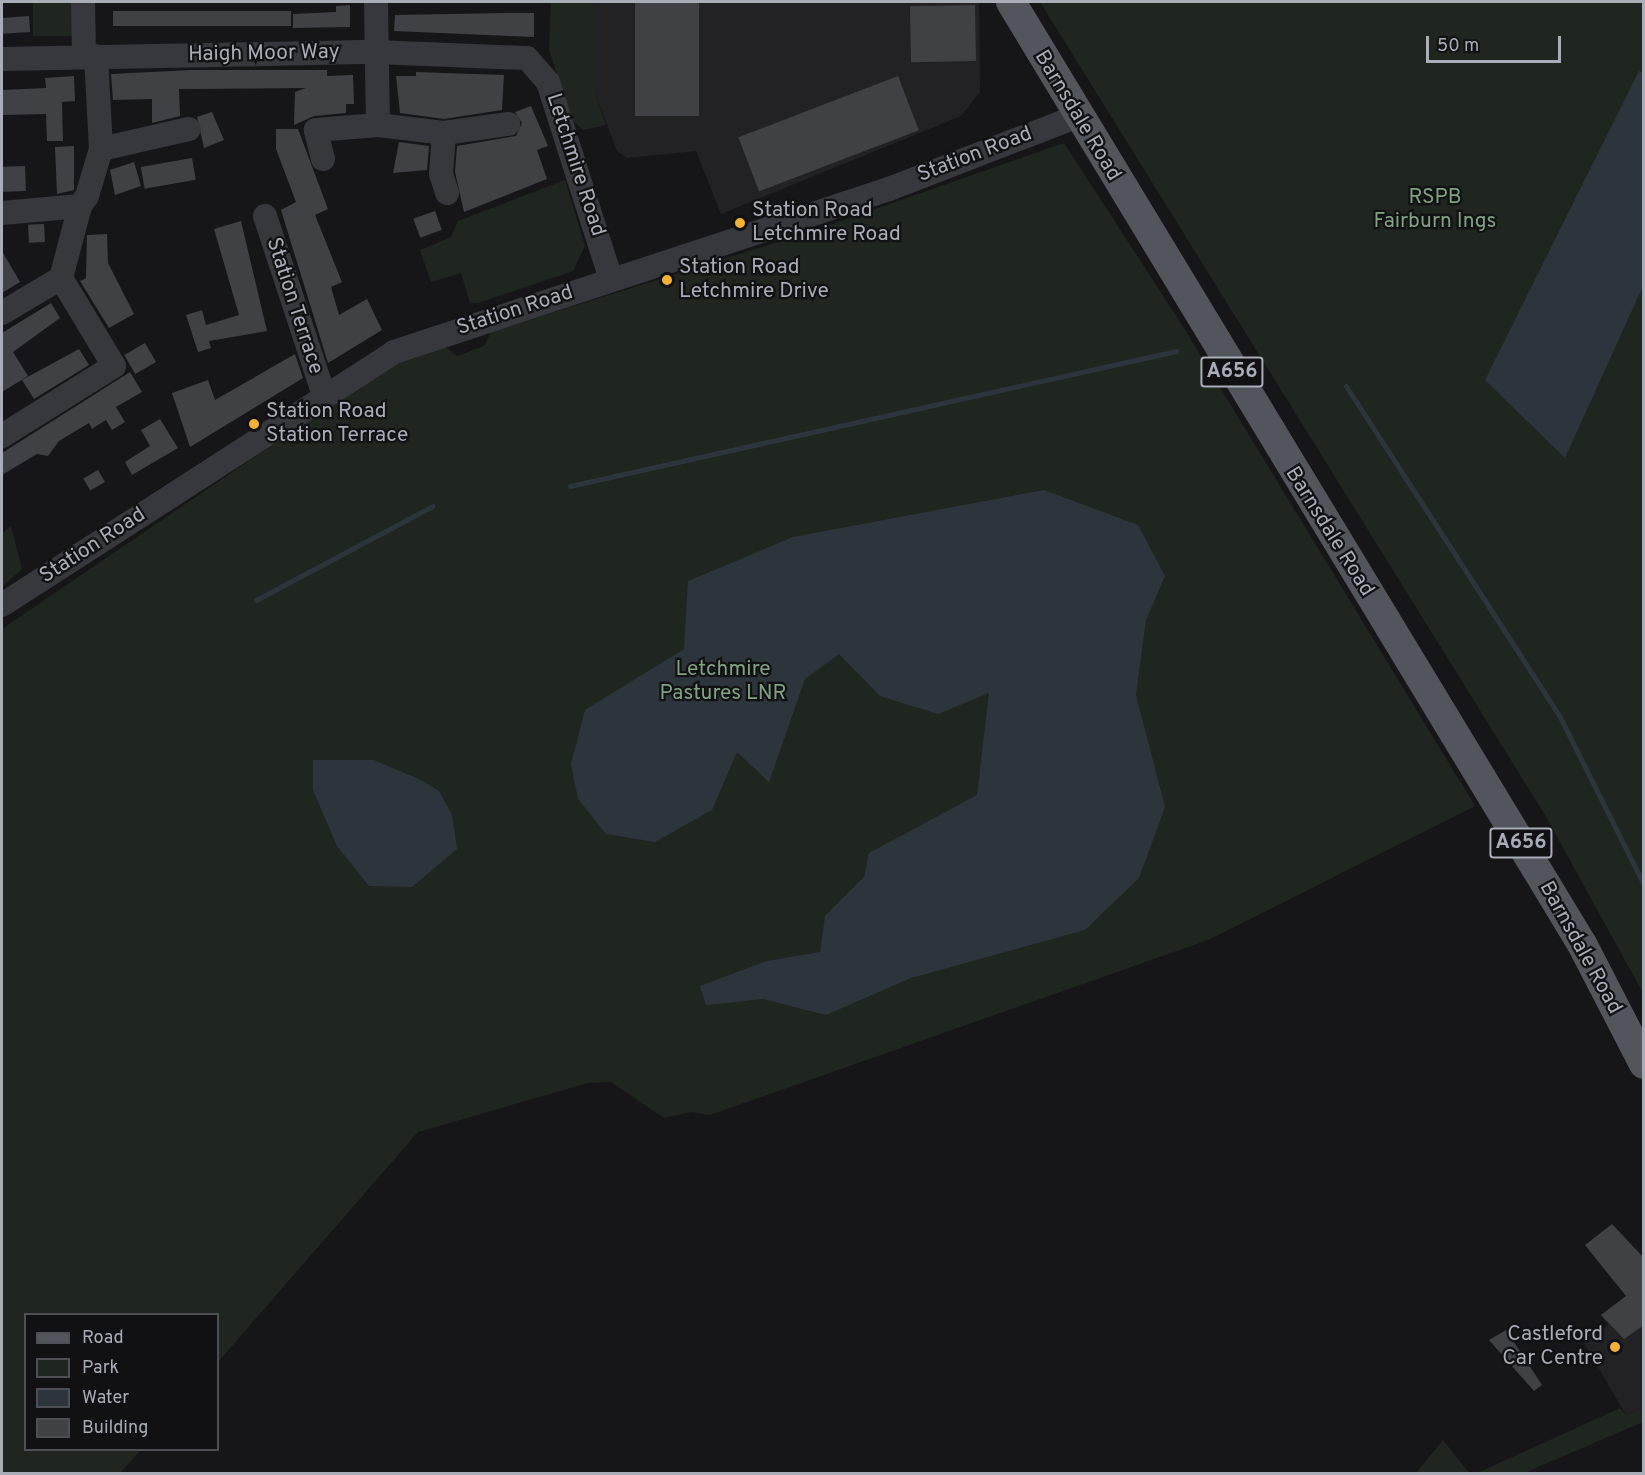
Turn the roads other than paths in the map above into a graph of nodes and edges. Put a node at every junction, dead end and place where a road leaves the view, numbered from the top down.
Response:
1 (83, 2) edge
2 (376, 2) edge
3 (1011, 2) edge
4 (375, 52) junction
5 (90, 56) junction
6 (527, 58) joint
7 (2, 59) edge
8 (1076, 117) junction
9 (508, 124) dead end
10 (378, 125) junction
11 (189, 129) dead end
12 (444, 133) junction
13 (101, 149) junction
14 (322, 159) dead end
15 (447, 193) dead end
16 (80, 206) junction
17 (2, 213) edge
18 (265, 216) dead end
19 (61, 278) junction
20 (611, 279) junction
21 (2, 313) edge
22 (324, 395) junction
23 (2, 436) edge
24 (2, 605) edge
25 (1644, 1064) edge

1 - 5 street
2 - 4 street
3 - 8 main road, Barnsdale Road / A656
4 - 5 street, Haigh Moor Way
4 - 6 street, Haigh Moor Way
4 - 10 street
5 - 7 street, Haigh Moor Way
5 - 13 street
6 - 20 street, Letchmire Road
8 - 20 street, Station Road
8 - 25 main road, Barnsdale Road / A656
9 - 12 street
10 - 12 street
10 - 14 street
11 - 13 street
12 - 15 street
13 - 16 street
16 - 17 street
16 - 19 street
18 - 22 street, Station Terrace
19 - 21 street
19 - 23 street
20 - 22 street, Station Road
22 - 24 street, Station Road

